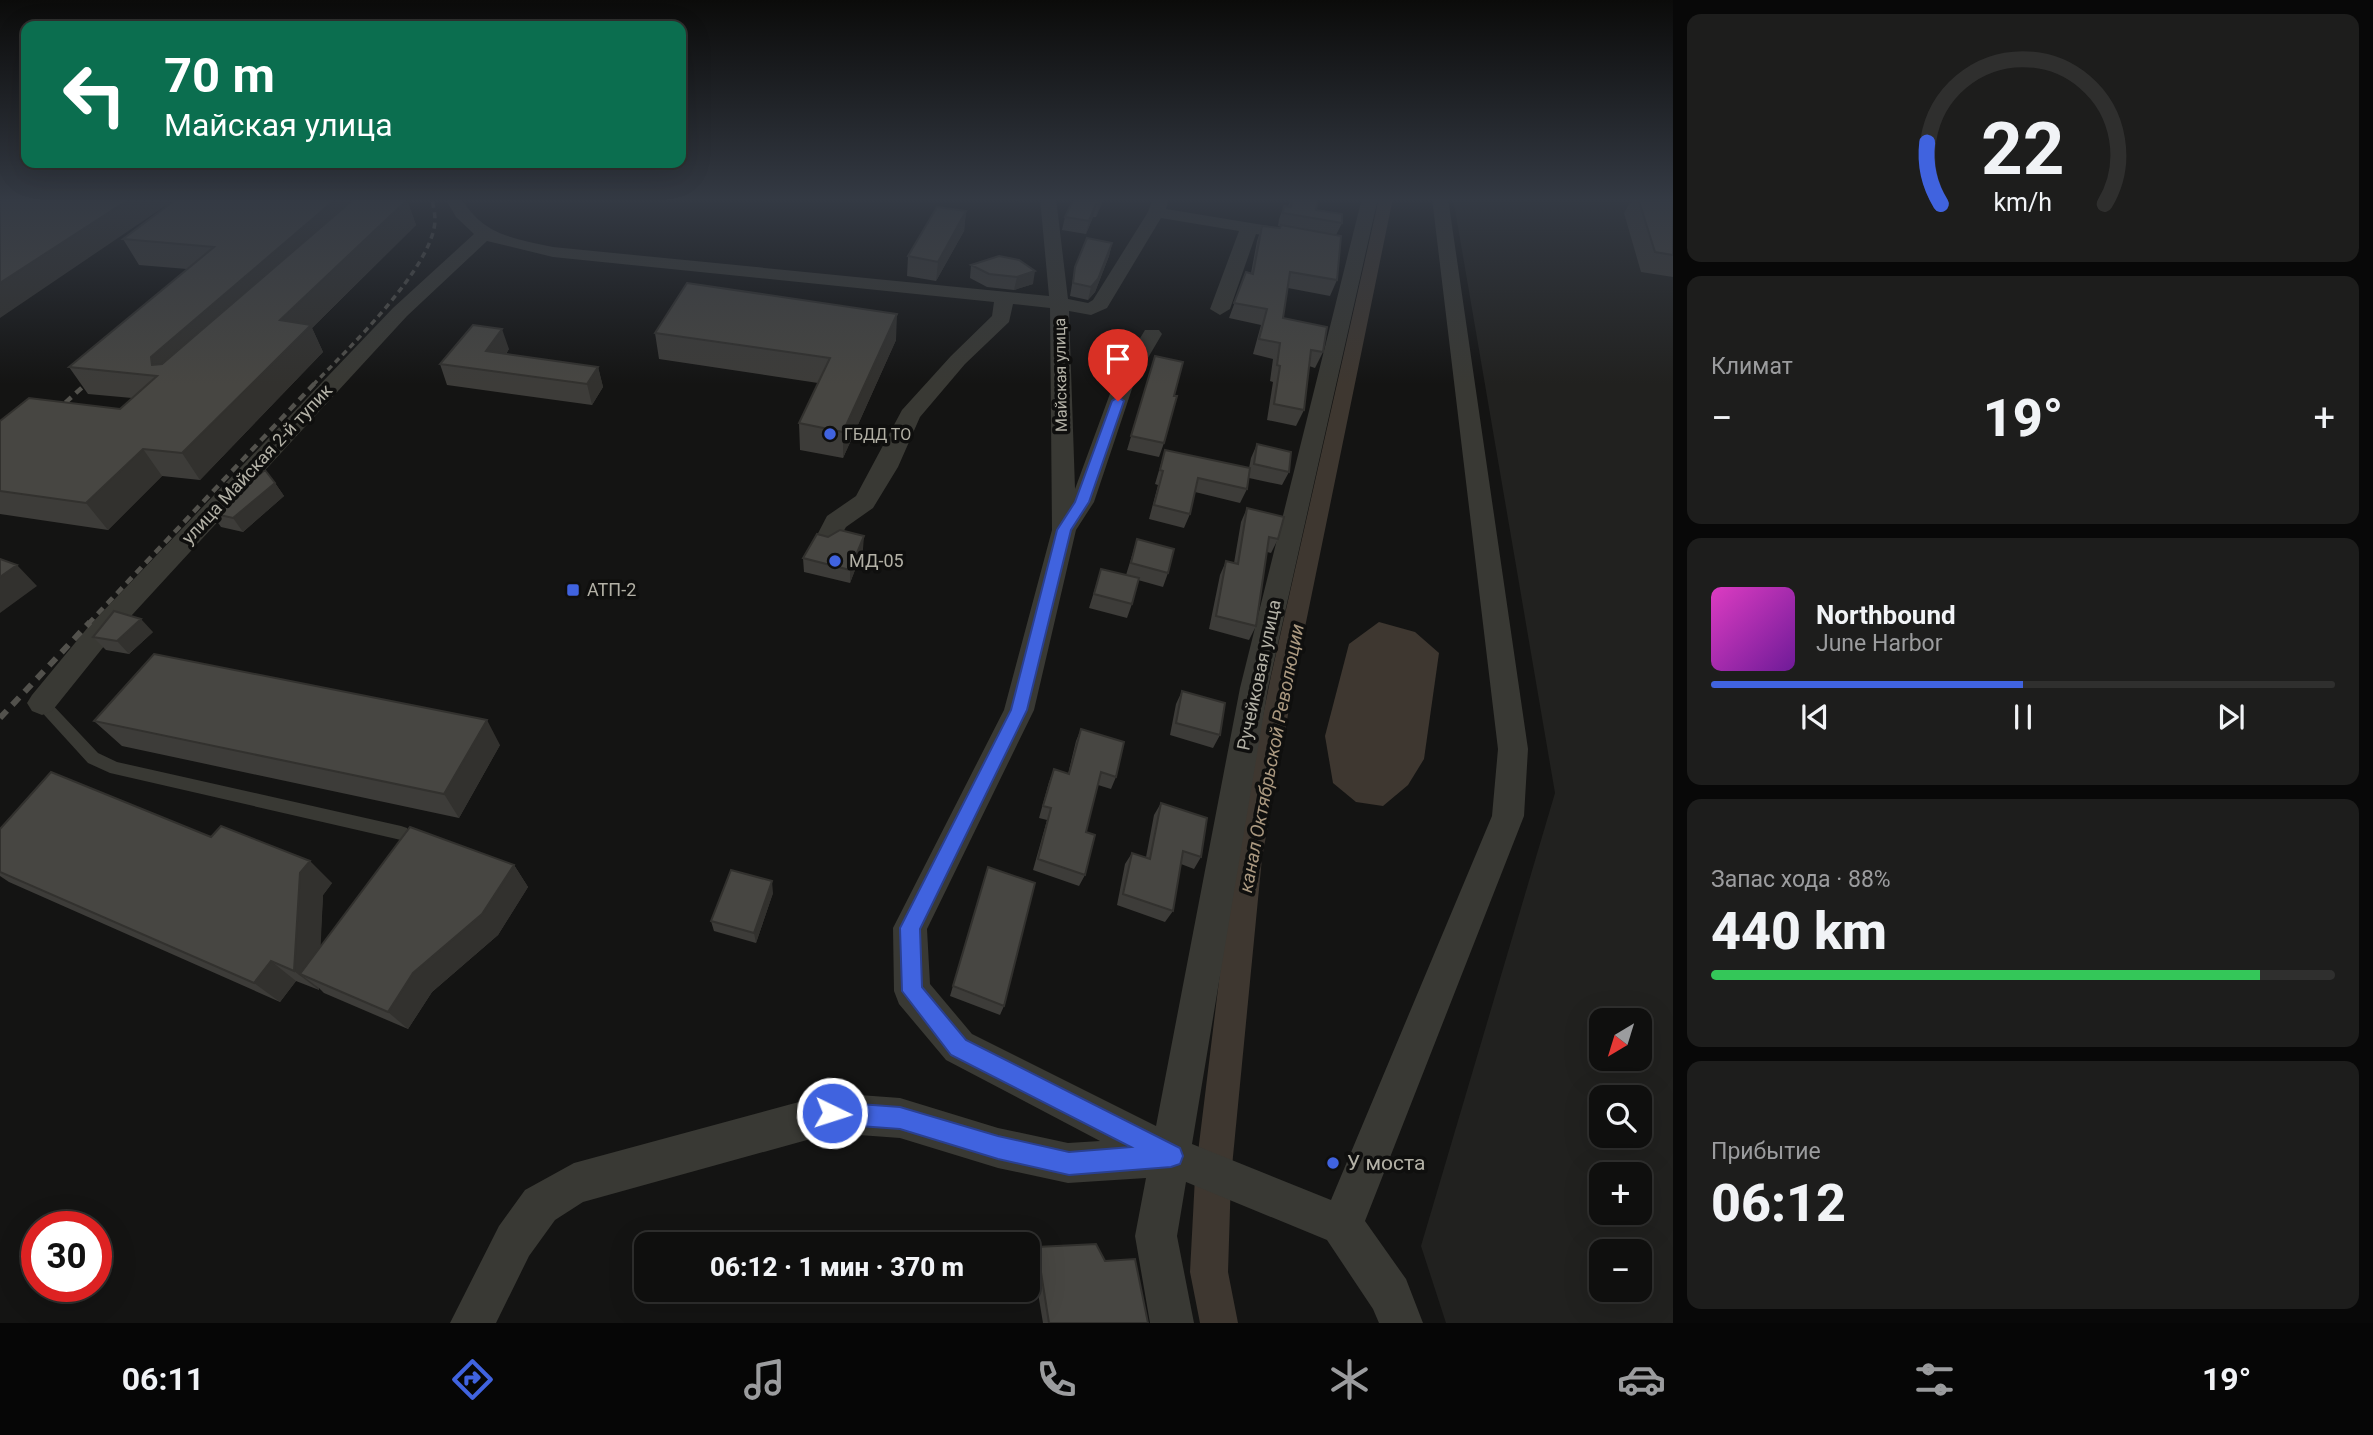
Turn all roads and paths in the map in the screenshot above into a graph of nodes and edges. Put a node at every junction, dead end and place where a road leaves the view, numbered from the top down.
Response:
1 (456, 260) edge
2 (627, 260) edge
3 (1054, 260) edge
4 (1126, 260) edge
5 (1238, 260) edge
6 (1347, 260) edge
7 (1448, 260) edge
8 (1004, 299) junction
9 (1059, 303) junction
10 (1220, 309) dead end
11 (1152, 334) dead end
12 (1064, 530) junction
13 (827, 539) edge
14 (42, 703) joint
15 (401, 833) dead end
16 (1171, 1156) junction
17 (1342, 1225) junction
18 (472, 1323) edge
19 (1172, 1323) edge
20 (1401, 1323) edge

1 - 14 street, улица Майская 2-й тупик
2 - 8 street, Майская улица
3 - 9 street
4 - 9 street
5 - 10 street
6 - 16 street, Ручейковая улица
7 - 17 street
8 - 9 street, Майская улица
8 - 13 street
9 - 12 street, Майская улица
11 - 12 street, Майская улица
12 - 16 street, Майская улица
14 - 15 lane
16 - 17 street, Майская улица
16 - 18 street
16 - 19 street, Ручейковая улица
17 - 20 street

